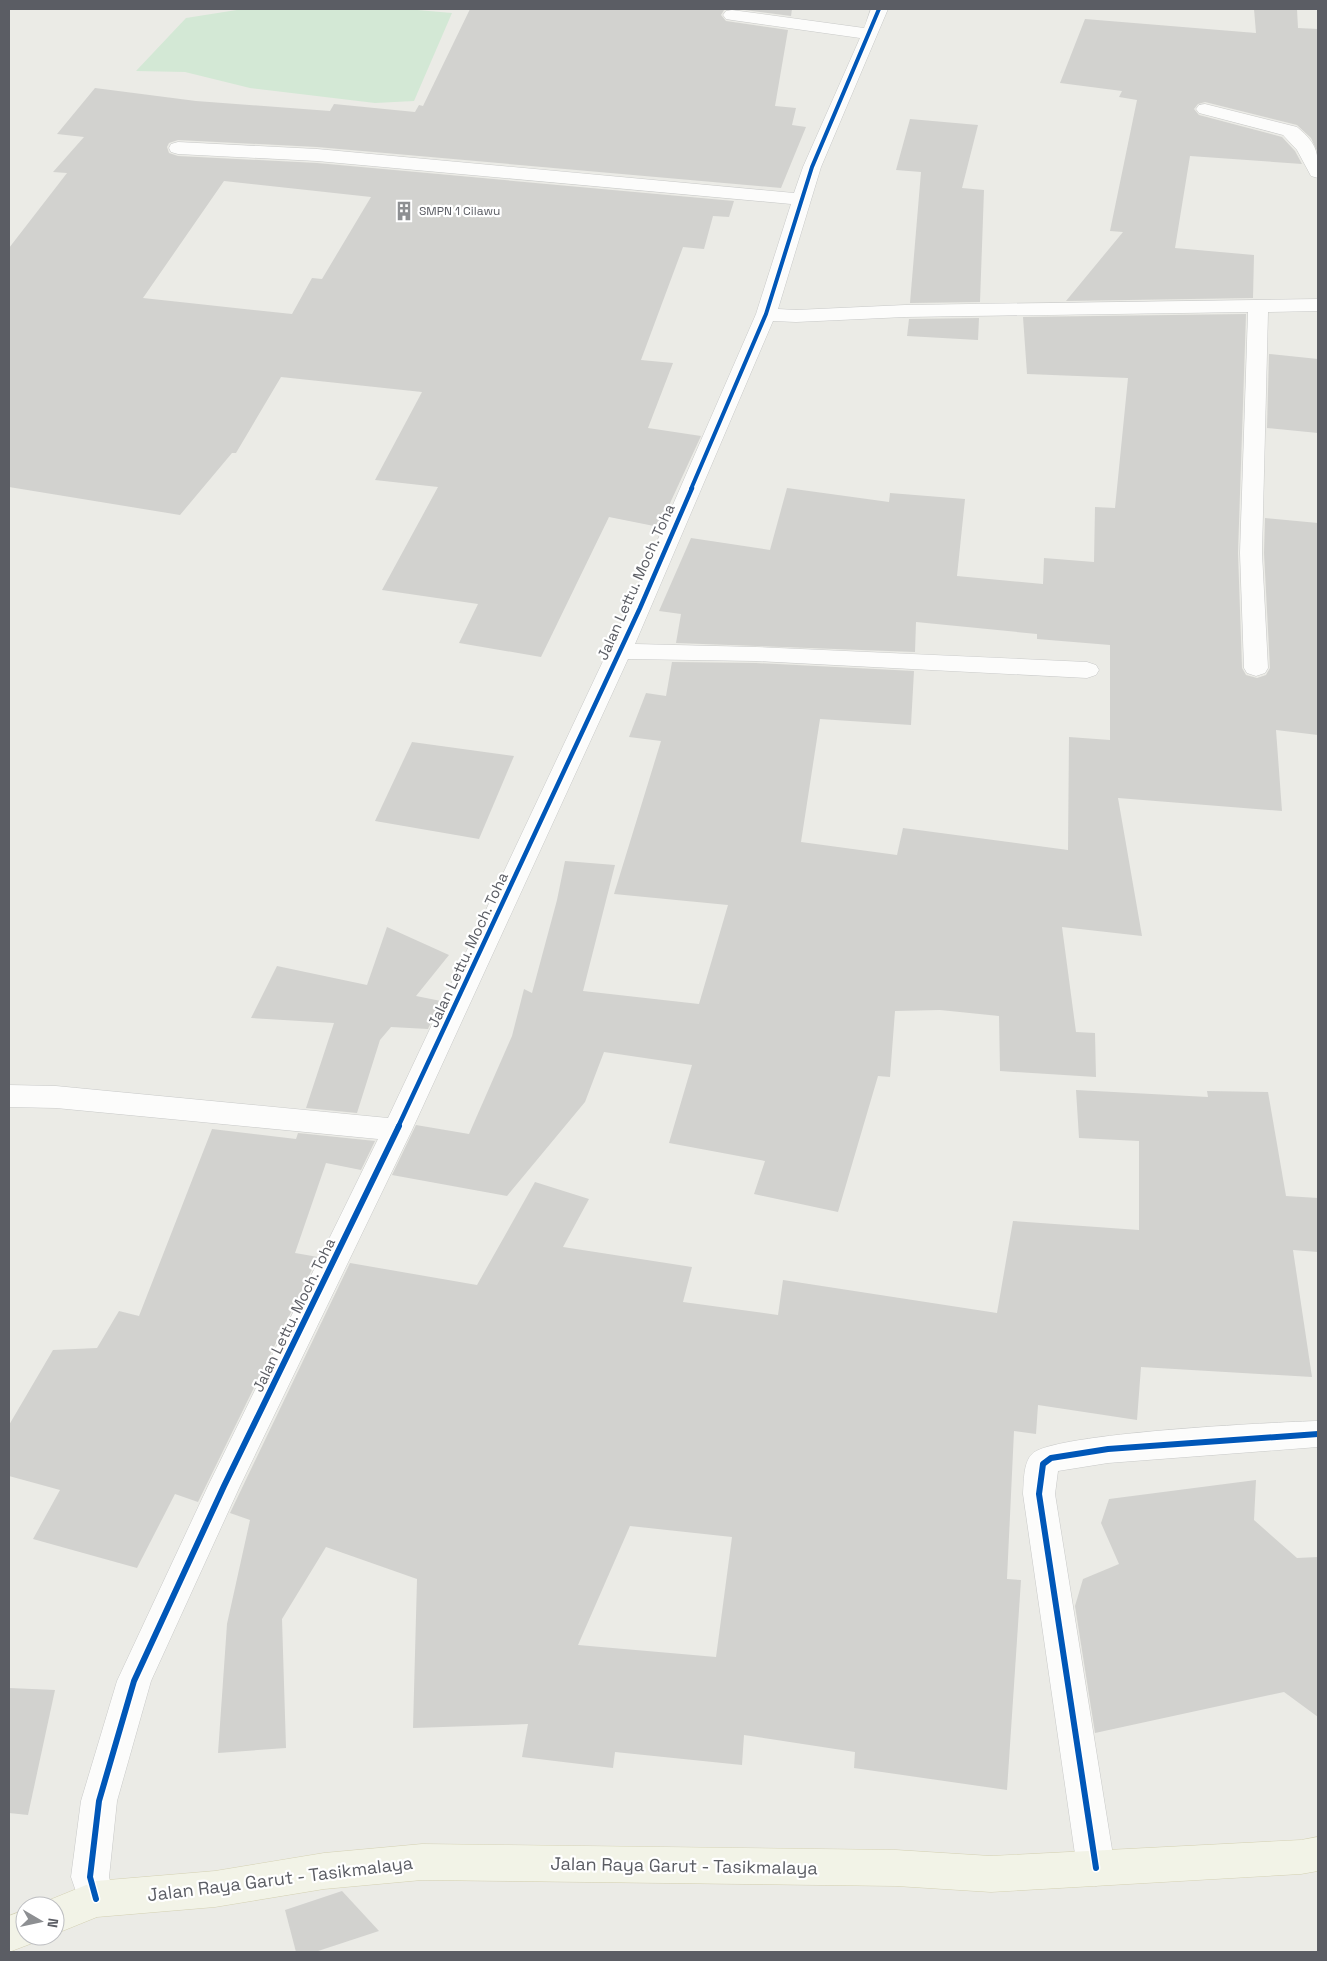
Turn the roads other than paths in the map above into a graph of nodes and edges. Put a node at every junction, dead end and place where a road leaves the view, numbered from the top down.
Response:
1 (879, 9) edge
2 (732, 15) dead end
3 (870, 34) junction
4 (1205, 109) dead end
5 (178, 148) dead end
6 (1318, 172) edge
7 (802, 198) junction
8 (1318, 305) edge
9 (1258, 306) junction
10 (766, 314) junction
11 (620, 651) junction
12 (1256, 668) dead end
13 (1087, 670) dead end
14 (9, 1096) edge
15 (397, 1130) junction
16 (1318, 1434) edge
17 (1318, 1854) edge
18 (1096, 1868) junction
19 (96, 1899) junction
20 (65, 1912) edge

1 - 3 street, Jalan Lettu. Moch. Toha
2 - 3 street
3 - 7 street, Jalan Lettu. Moch. Toha
4 - 6 street
5 - 7 street
7 - 10 street, Jalan Lettu. Moch. Toha
8 - 9 street
9 - 10 street
9 - 12 street
10 - 11 street, Jalan Lettu. Moch. Toha
11 - 13 street
11 - 15 street, Jalan Lettu. Moch. Toha
14 - 15 street
15 - 19 street, Jalan Lettu. Moch. Toha
16 - 18 street
17 - 18 main road, Jalan Raya Garut - Tasikmalaya
18 - 19 main road, Jalan Raya Garut - Tasikmalaya
19 - 20 main road, Jalan Raya Garut - Tasikmalaya

